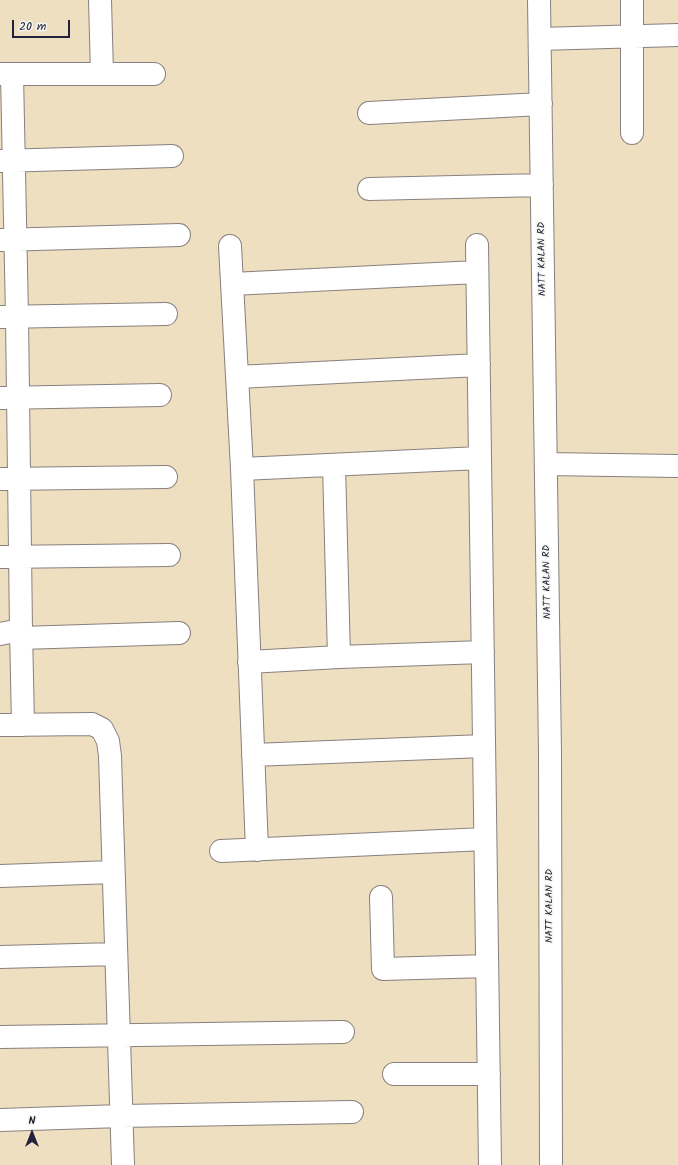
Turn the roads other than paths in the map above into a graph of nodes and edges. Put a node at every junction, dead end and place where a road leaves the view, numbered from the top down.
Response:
1 (100, 0) edge
2 (539, 0) edge
3 (632, 0) edge
4 (678, 35) edge
5 (632, 36) junction
6 (540, 39) junction
7 (6, 74) edge
8 (102, 74) junction
9 (154, 74) dead end
10 (541, 104) junction
11 (369, 113) dead end
12 (632, 133) dead end
13 (172, 156) dead end
14 (7, 161) edge
15 (542, 185) junction
16 (369, 189) dead end
17 (179, 236) dead end
18 (8, 240) edge
19 (477, 244) dead end
20 (230, 246) dead end
21 (478, 272) junction
22 (232, 284) junction
23 (166, 314) dead end
24 (9, 317) edge
25 (479, 365) junction
26 (237, 377) junction
27 (160, 395) dead end
28 (9, 398) edge
29 (480, 458) junction
30 (546, 464) junction
31 (334, 465) junction
32 (678, 466) edge
33 (242, 469) junction
34 (166, 477) dead end
35 (10, 479) edge
36 (169, 555) dead end
37 (10, 557) edge
38 (179, 633) dead end
39 (0, 634) edge
40 (21, 634) junction
41 (483, 652) junction
42 (340, 657) junction
43 (249, 662) junction
44 (0, 725) edge
45 (23, 725) junction
46 (484, 746) junction
47 (253, 755) junction
48 (486, 839) junction
49 (257, 850) junction
50 (221, 851) dead end
51 (114, 872) junction
52 (0, 876) edge
53 (381, 897) dead end
54 (116, 954) junction
55 (0, 957) edge
56 (487, 966) junction
57 (343, 1032) dead end
58 (119, 1035) junction
59 (0, 1038) edge
60 (394, 1074) dead end
61 (489, 1074) junction
62 (352, 1112) dead end
63 (121, 1116) junction
64 (0, 1120) edge
65 (123, 1165) edge
66 (490, 1165) edge
67 (551, 1165) edge

1 - 8 street
2 - 6 street, NATT KALAN RD
3 - 5 street
4 - 5 street
5 - 6 street
5 - 12 street
6 - 10 street, NATT KALAN RD
7 - 8 street
7 - 14 street
8 - 9 street
10 - 11 street
10 - 15 street, NATT KALAN RD
13 - 14 street
14 - 18 street
15 - 16 street
15 - 30 street, NATT KALAN RD
17 - 18 street
18 - 24 street
19 - 21 street
20 - 22 street
21 - 22 street
21 - 25 street
22 - 26 street
23 - 24 street
24 - 28 street
25 - 26 street
25 - 29 street
26 - 33 street
27 - 28 street
28 - 35 street
29 - 31 street
29 - 41 street
30 - 32 street
30 - 67 street, NATT KALAN RD
31 - 33 street
31 - 42 street
33 - 43 street
34 - 35 street
35 - 37 street
36 - 37 street
37 - 40 street
38 - 40 street
39 - 40 street
40 - 45 street
41 - 42 street
41 - 46 street
42 - 43 street
43 - 47 street
44 - 45 street
45 - 51 street
46 - 47 street
46 - 48 street
47 - 49 street
48 - 49 street
48 - 56 street
49 - 50 street
51 - 52 street
51 - 54 street
53 - 56 street
54 - 55 street
54 - 58 street
56 - 61 street
57 - 58 street
58 - 59 street
58 - 63 street
60 - 61 street
61 - 66 street
62 - 63 street
63 - 64 street
63 - 65 street

